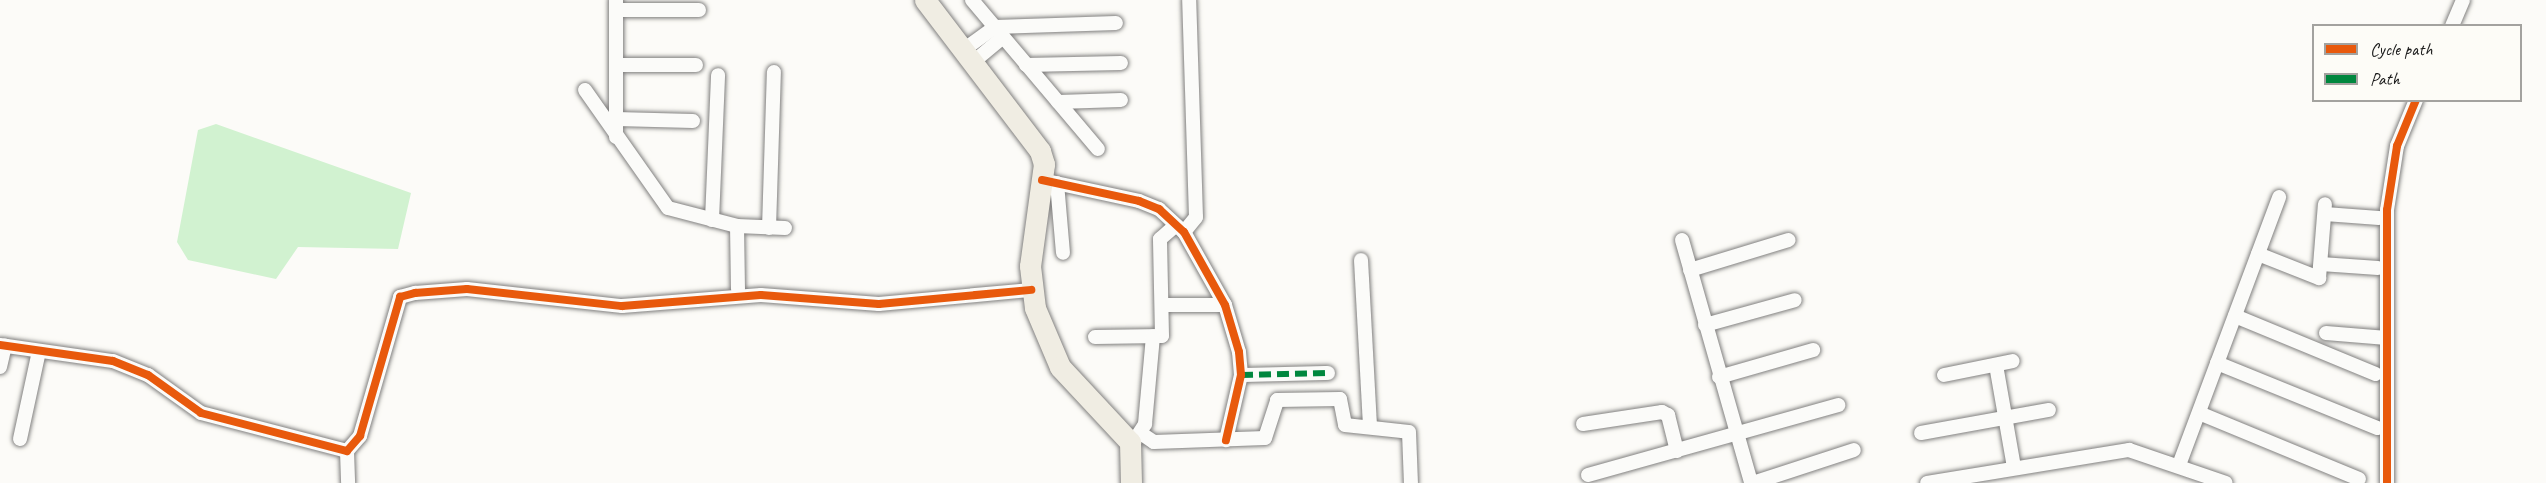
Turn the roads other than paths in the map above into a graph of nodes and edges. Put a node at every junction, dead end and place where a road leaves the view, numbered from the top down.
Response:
1 (925, 0) edge
2 (972, 0) edge
3 (1189, 0) edge
4 (2463, 0) edge
5 (616, 5) edge
6 (699, 10) dead end
7 (1116, 23) dead end
8 (2453, 24) edge
9 (999, 32) junction
10 (967, 57) junction
11 (1121, 63) dead end
12 (616, 64) junction
13 (1026, 64) junction
14 (696, 65) dead end
15 (774, 72) dead end
16 (718, 75) dead end
17 (585, 90) dead end
18 (1121, 100) dead end
19 (1058, 102) junction
20 (2415, 102) edge
21 (616, 119) junction
22 (693, 121) dead end
23 (616, 137) junction
24 (1098, 149) dead end
25 (1050, 182) junction
26 (2279, 197) dead end
27 (2379, 218) dead end
28 (712, 220) junction
29 (737, 226) junction
30 (769, 228) junction
31 (784, 228) dead end
32 (1180, 229) junction
33 (1682, 240) dead end
34 (1789, 240) dead end
35 (1063, 253) dead end
36 (2258, 254) junction
37 (1361, 260) dead end
38 (2321, 264) junction
39 (2378, 268) dead end
40 (1690, 270) junction
41 (738, 289) dead end
42 (1031, 290) junction
43 (1795, 300) dead end
44 (1162, 305) junction
45 (1225, 305) junction
46 (2235, 316) junction
47 (1705, 325) junction
48 (2326, 333) dead end
49 (1153, 336) junction
50 (1095, 337) dead end
51 (2387, 338) junction
52 (2, 346) edge
53 (1813, 350) dead end
54 (39, 351) junction
55 (2013, 362) dead end
56 (2217, 363) junction
57 (1996, 364) junction
58 (0, 367) edge
59 (1328, 373) dead end
60 (2376, 374) dead end
61 (1241, 375) junction
62 (1944, 375) dead end
63 (1719, 377) junction
64 (1838, 405) dead end
65 (2049, 410) dead end
66 (2199, 413) junction
67 (2005, 418) junction
68 (1583, 424) dead end
69 (1370, 427) junction
70 (2377, 428) dead end
71 (1921, 433) dead end
72 (1737, 435) junction
73 (1136, 438) junction
74 (20, 439) dead end
75 (1226, 440) junction
76 (1854, 450) dead end
77 (347, 451) junction
78 (1677, 451) junction
79 (2179, 465) junction
80 (2013, 467) junction
81 (1588, 475) dead end
82 (1994, 477) edge
83 (2360, 479) dead end
84 (1951, 480) edge
85 (348, 483) edge
86 (1131, 483) edge
87 (1411, 483) edge
88 (1752, 483) edge
89 (1927, 483) edge
90 (2224, 483) edge
91 (2387, 483) edge

1 - 10 highway
2 - 9 street
3 - 32 street
4 - 8 street
5 - 6 street
5 - 12 street
7 - 9 street
9 - 10 street
9 - 13 street
10 - 25 highway
11 - 13 street
12 - 14 street
12 - 21 street
13 - 19 street
15 - 30 street
16 - 28 street
17 - 23 street
18 - 19 street
19 - 24 street
20 - 51 street
21 - 22 street
21 - 23 street
23 - 28 street
25 - 32 street
25 - 35 street
25 - 42 highway
26 - 36 street
27 - 38 street
28 - 29 street
29 - 30 street
29 - 41 street
30 - 31 street
32 - 44 street
32 - 45 street
33 - 40 street
34 - 40 street
36 - 38 street
36 - 46 street
37 - 69 street
38 - 39 street
40 - 47 street
42 - 73 highway
42 - 77 street
43 - 47 street
44 - 45 street
44 - 49 street
45 - 61 street
46 - 56 street
46 - 60 street
47 - 63 street
48 - 51 street
49 - 50 street
49 - 73 street
51 - 91 street
52 - 54 street
52 - 58 street
53 - 63 street
54 - 74 street
54 - 77 street
55 - 57 street
56 - 66 street
56 - 70 street
57 - 62 street
57 - 67 street
59 - 61 street
61 - 75 street
63 - 72 street
64 - 72 street
65 - 67 street
66 - 79 street
66 - 83 street
67 - 71 street
67 - 80 street
68 - 78 street
69 - 75 street
69 - 87 street
72 - 78 street
72 - 88 street
73 - 75 street
73 - 86 highway
76 - 88 street
77 - 85 street
78 - 81 street
79 - 80 street
79 - 90 street
80 - 82 street
82 - 84 street
84 - 89 street

